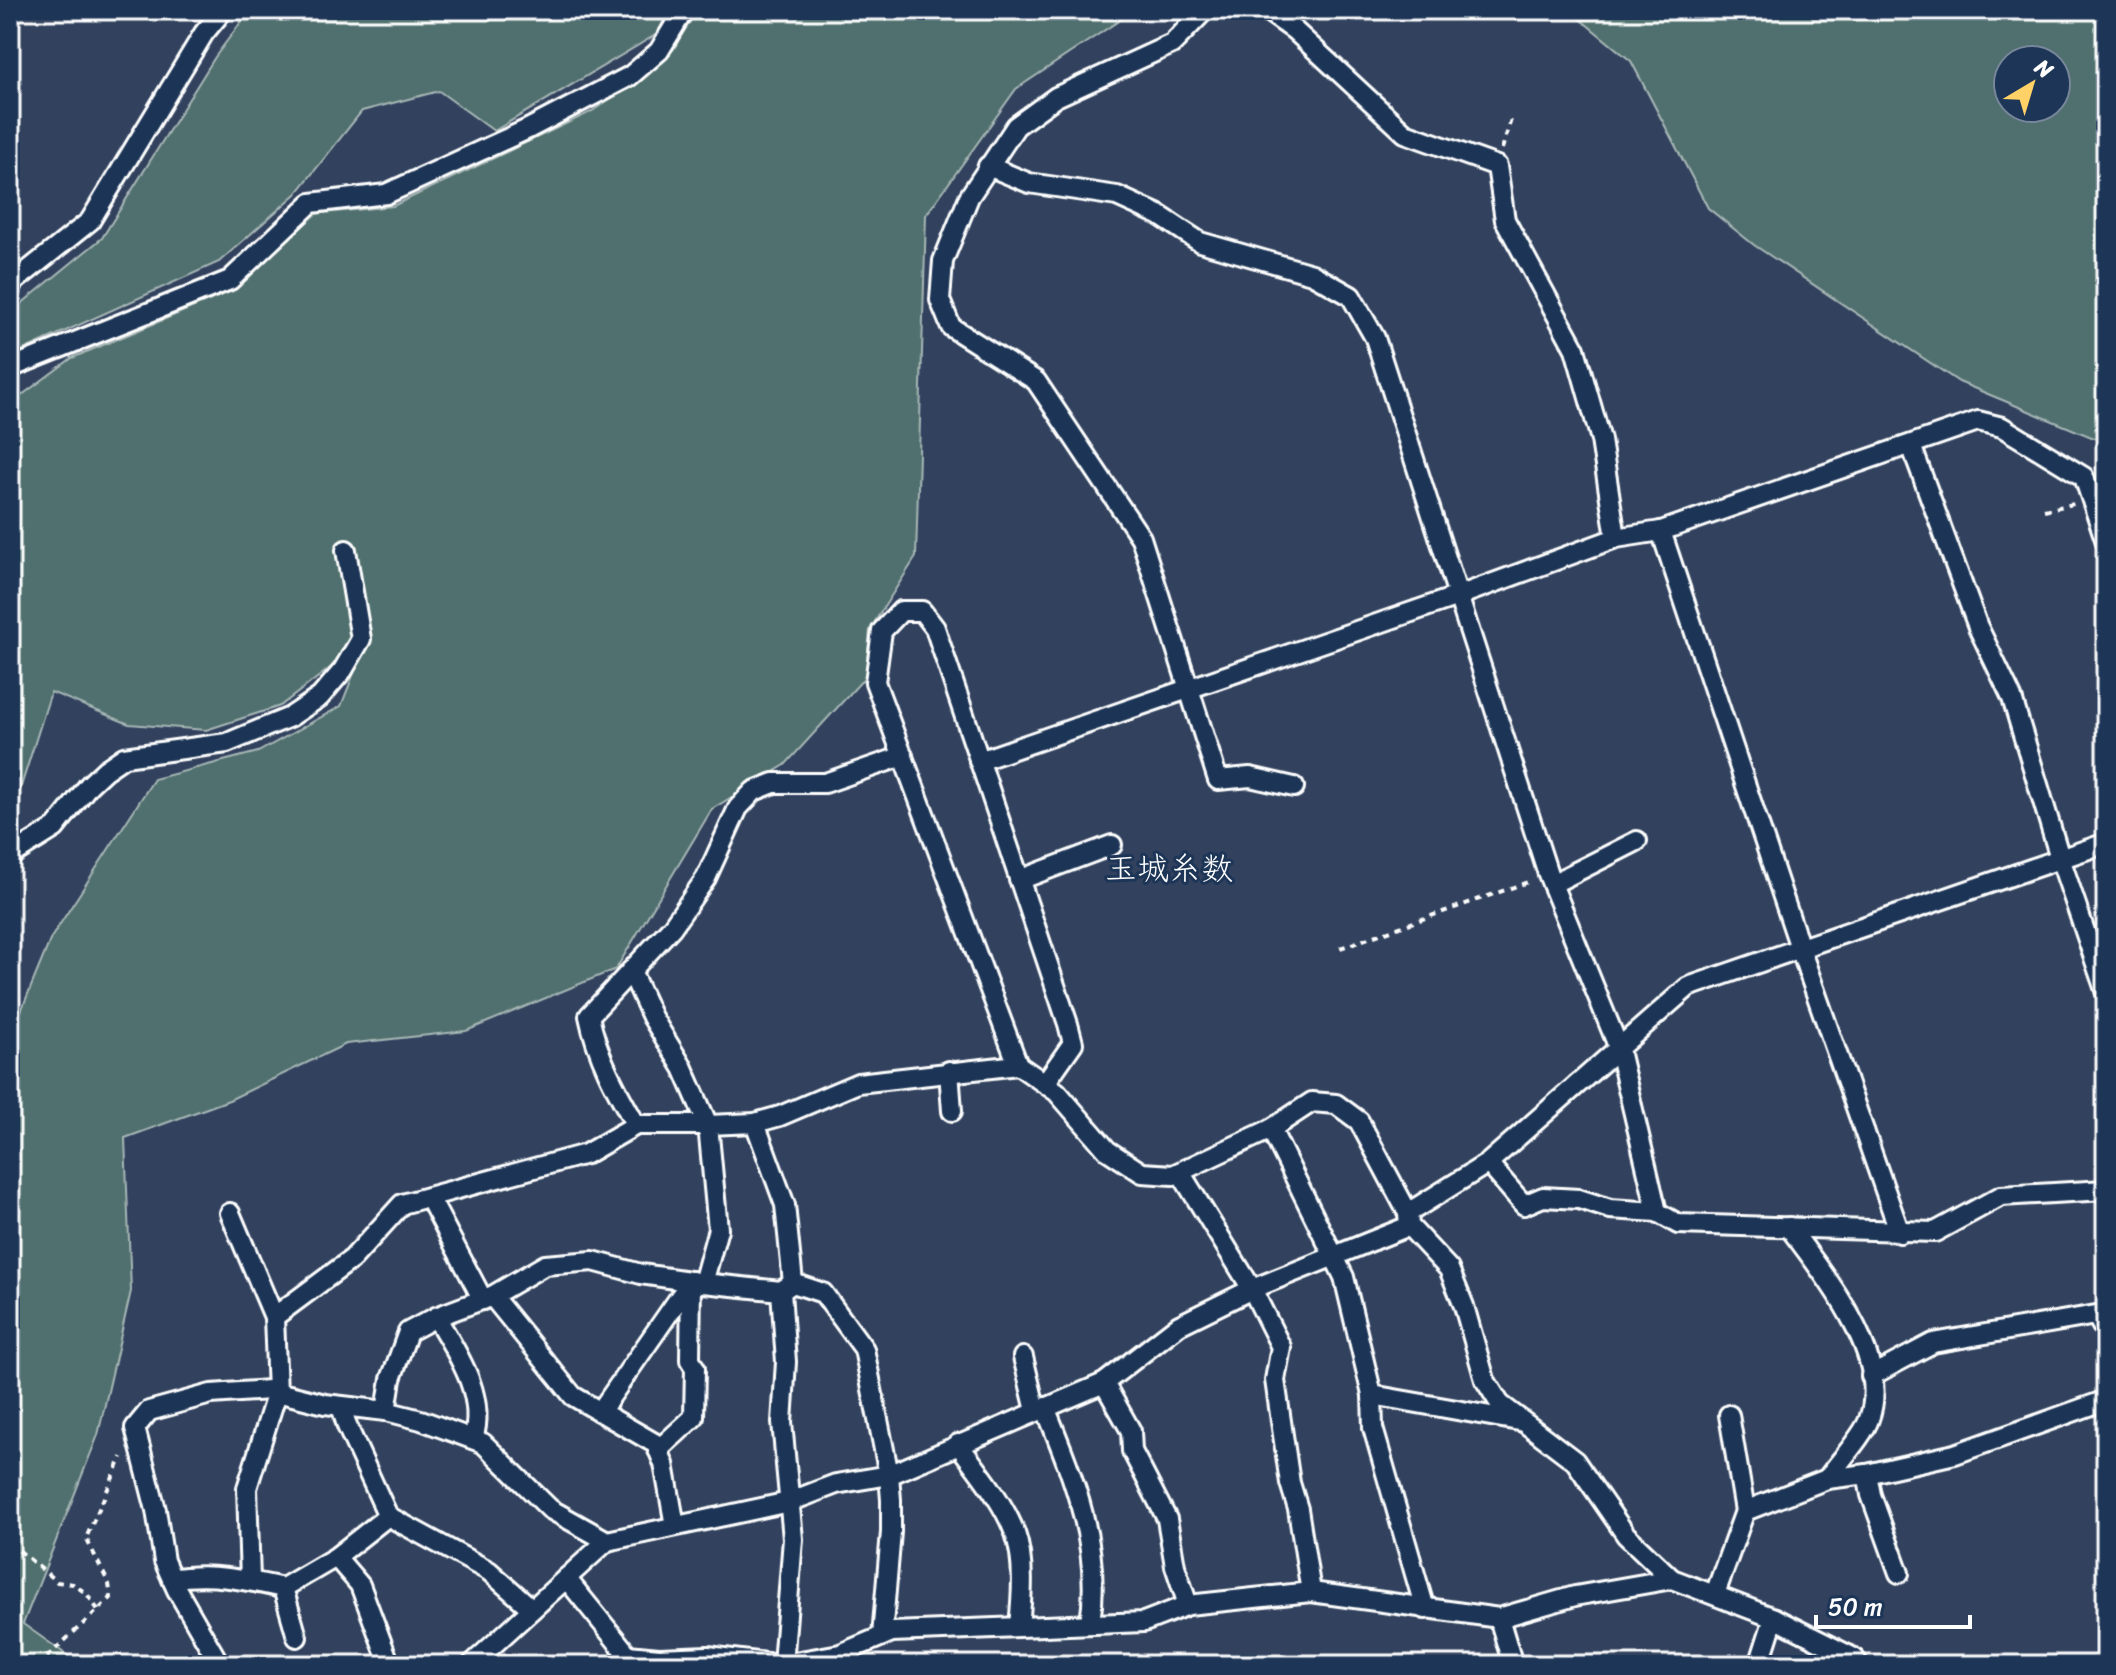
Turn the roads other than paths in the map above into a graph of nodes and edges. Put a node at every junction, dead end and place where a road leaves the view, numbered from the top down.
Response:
1 (223, 10) edge
2 (684, 10) edge
3 (1205, 10) edge
4 (1266, 10) edge
5 (988, 166) junction
6 (10, 285) edge
7 (10, 368) edge
8 (1911, 445) junction
9 (1661, 531) junction
10 (1616, 538) junction
11 (2106, 542) edge
12 (346, 550) dead end
13 (1458, 596) junction
14 (1189, 687) junction
15 (903, 756) junction
16 (979, 761) junction
17 (1294, 787) dead end
18 (1637, 841) dead end
19 (2106, 843) edge
20 (1112, 845) dead end
21 (10, 856) edge
22 (2060, 858) junction
23 (1550, 879) junction
24 (1019, 880) junction
25 (1800, 948) junction
26 (631, 971) junction
27 (2106, 993) edge
28 (1618, 1046) junction
29 (1018, 1065) junction
30 (949, 1071) junction
31 (1045, 1083) junction
32 (952, 1111) dead end
33 (755, 1123) junction
34 (636, 1125) junction
35 (708, 1125) junction
36 (1271, 1129) junction
37 (1488, 1163) junction
38 (1180, 1172) junction
39 (2106, 1190) edge
40 (429, 1197) junction
41 (1657, 1212) junction
42 (230, 1213) dead end
43 (1408, 1220) junction
44 (1789, 1227) junction
45 (1900, 1233) junction
46 (1335, 1257) junction
47 (697, 1282) junction
48 (787, 1287) junction
49 (1252, 1289) junction
50 (487, 1298) junction
51 (274, 1317) junction
52 (436, 1317) junction
53 (2106, 1333) edge
54 (1023, 1357) dead end
55 (1871, 1376) junction
56 (1104, 1383) junction
57 (277, 1392) junction
58 (1372, 1395) junction
59 (2106, 1400) edge
60 (341, 1406) junction
61 (1040, 1409) junction
62 (386, 1411) junction
63 (600, 1412) junction
64 (1729, 1415) dead end
65 (1521, 1422) junction
66 (473, 1439) junction
67 (958, 1444) junction
68 (658, 1450) junction
69 (1867, 1474) junction
70 (889, 1475) junction
71 (1827, 1479) junction
72 (789, 1502) junction
73 (1745, 1511) junction
74 (388, 1516) junction
75 (675, 1526) junction
76 (607, 1541) junction
77 (336, 1557) junction
78 (1899, 1573) dead end
79 (566, 1578) junction
80 (172, 1579) junction
81 (1672, 1579) junction
82 (250, 1580) junction
83 (283, 1588) junction
84 (1311, 1592) junction
85 (1715, 1594) junction
86 (1188, 1605) junction
87 (532, 1609) junction
88 (1425, 1609) junction
89 (1499, 1618) junction
90 (1774, 1618) junction
91 (1090, 1623) junction
92 (1019, 1626) junction
93 (882, 1636) junction
94 (297, 1637) dead end
95 (783, 1664) edge
96 (220, 1665) edge
97 (390, 1665) edge
98 (471, 1665) edge
99 (1513, 1665) edge
100 (1759, 1665) edge
101 (1859, 1665) edge

1 - 6 street
2 - 7 street
3 - 5 street
4 - 10 street
5 - 13 street
5 - 14 street
8 - 9 street
8 - 11 street
8 - 22 street
9 - 10 street
9 - 25 street
10 - 13 street
12 - 21 street
13 - 14 street
13 - 23 street
14 - 16 street
14 - 17 street
15 - 16 street
15 - 26 street
15 - 29 street
16 - 24 street
18 - 23 street
19 - 22 street
20 - 24 street
22 - 25 street
22 - 27 street
23 - 28 street
24 - 31 street
25 - 28 street
25 - 45 street
26 - 34 street
26 - 35 street
28 - 37 street
28 - 41 street
29 - 30 street
29 - 31 street
30 - 32 street
30 - 33 street
31 - 38 street
33 - 35 street
33 - 48 street
34 - 35 street
34 - 40 street
35 - 47 street
36 - 38 street
36 - 43 street
36 - 46 street
37 - 41 street
37 - 43 street
38 - 49 street
39 - 45 street
40 - 50 street
40 - 51 street
41 - 44 street
42 - 51 street
43 - 46 street
43 - 65 street
44 - 45 street
44 - 55 street
46 - 49 street
46 - 58 street
47 - 48 street
47 - 50 street
47 - 63 street
47 - 68 street
48 - 70 street
48 - 72 street
49 - 56 street
49 - 84 street
50 - 52 street
50 - 63 street
51 - 57 street
52 - 62 street
52 - 66 street
53 - 55 street
54 - 61 street
55 - 71 street
56 - 61 street
56 - 86 street
57 - 60 street
57 - 80 street
57 - 82 street
58 - 65 street
58 - 88 street
59 - 69 street
60 - 62 street
60 - 74 street
61 - 67 street
61 - 91 street
62 - 66 street
63 - 68 street
64 - 73 street
65 - 81 street
66 - 76 street
67 - 70 street
67 - 92 street
68 - 75 street
69 - 71 street
69 - 78 street
70 - 72 street
70 - 93 street
71 - 73 street
72 - 75 street
72 - 95 street
73 - 85 street
74 - 77 street
74 - 87 street
75 - 76 street
76 - 79 street
77 - 83 street
77 - 97 street
79 - 87 street
79 - 95 street
80 - 82 street
80 - 96 street
81 - 85 street
81 - 89 street
82 - 83 street
83 - 94 street
84 - 86 street
84 - 88 street
85 - 90 street
86 - 91 street
87 - 98 street
88 - 89 street
89 - 99 street
90 - 100 street
90 - 101 street
91 - 92 street
92 - 93 street
93 - 95 street

